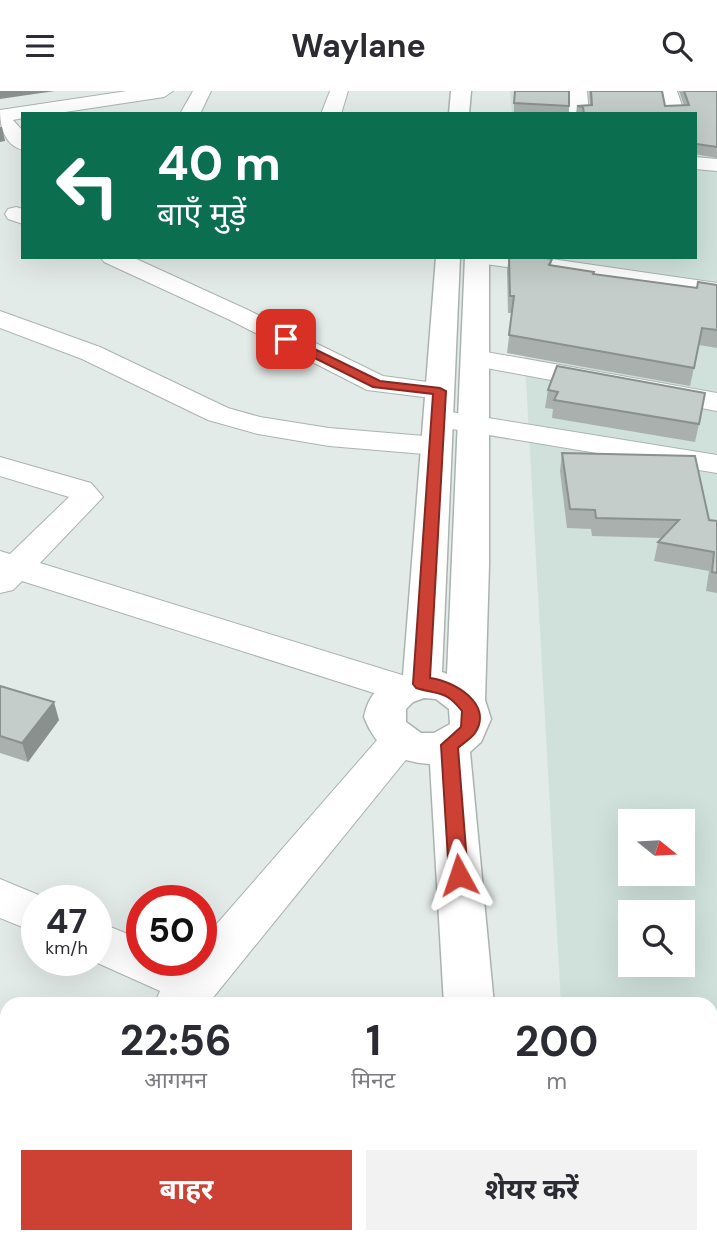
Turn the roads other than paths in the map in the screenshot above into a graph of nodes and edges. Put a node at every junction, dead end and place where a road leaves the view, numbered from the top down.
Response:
1 (164, 91) edge
2 (202, 91) edge
3 (340, 91) edge
4 (461, 91) edge
5 (578, 91) edge
6 (668, 91) edge
7 (118, 94) edge
8 (21, 112) edge
9 (21, 112) edge
10 (191, 112) edge
11 (332, 112) edge
12 (459, 112) edge
13 (579, 112) edge
14 (675, 112) edge
15 (0, 116) edge
16 (21, 142) edge
17 (697, 163) edge
18 (717, 165) edge
19 (116, 259) edge
20 (449, 259) edge
21 (477, 259) edge
22 (499, 259) edge
23 (717, 290) edge
24 (0, 319) edge
25 (475, 358) junction
26 (717, 401) edge
27 (438, 419) junction
28 (474, 425) junction
29 (717, 464) edge
30 (0, 465) edge
31 (5, 571) edge
32 (412, 686) junction
33 (465, 700) junction
34 (399, 741) junction
35 (449, 745) junction
36 (0, 898) edge
37 (21, 907) edge
38 (112, 950) edge
39 (186, 994) edge
40 (467, 997) edge

1 - 7 street
2 - 10 street
3 - 11 street
4 - 12 main road
5 - 13 street
6 - 14 street
7 - 9 street
8 - 15 street
15 - 16 street
17 - 18 street
19 - 27 street
20 - 27 main road
21 - 25 main road
22 - 23 street
24 - 27 street
25 - 26 street
25 - 28 main road
27 - 28 street
27 - 32 main road
28 - 29 street
28 - 33 main road
30 - 31 street
31 - 32 street
32 - 33 main road
32 - 34 main road
33 - 35 main road
34 - 35 main road
34 - 39 street
35 - 40 main road
36 - 37 street
38 - 39 street

